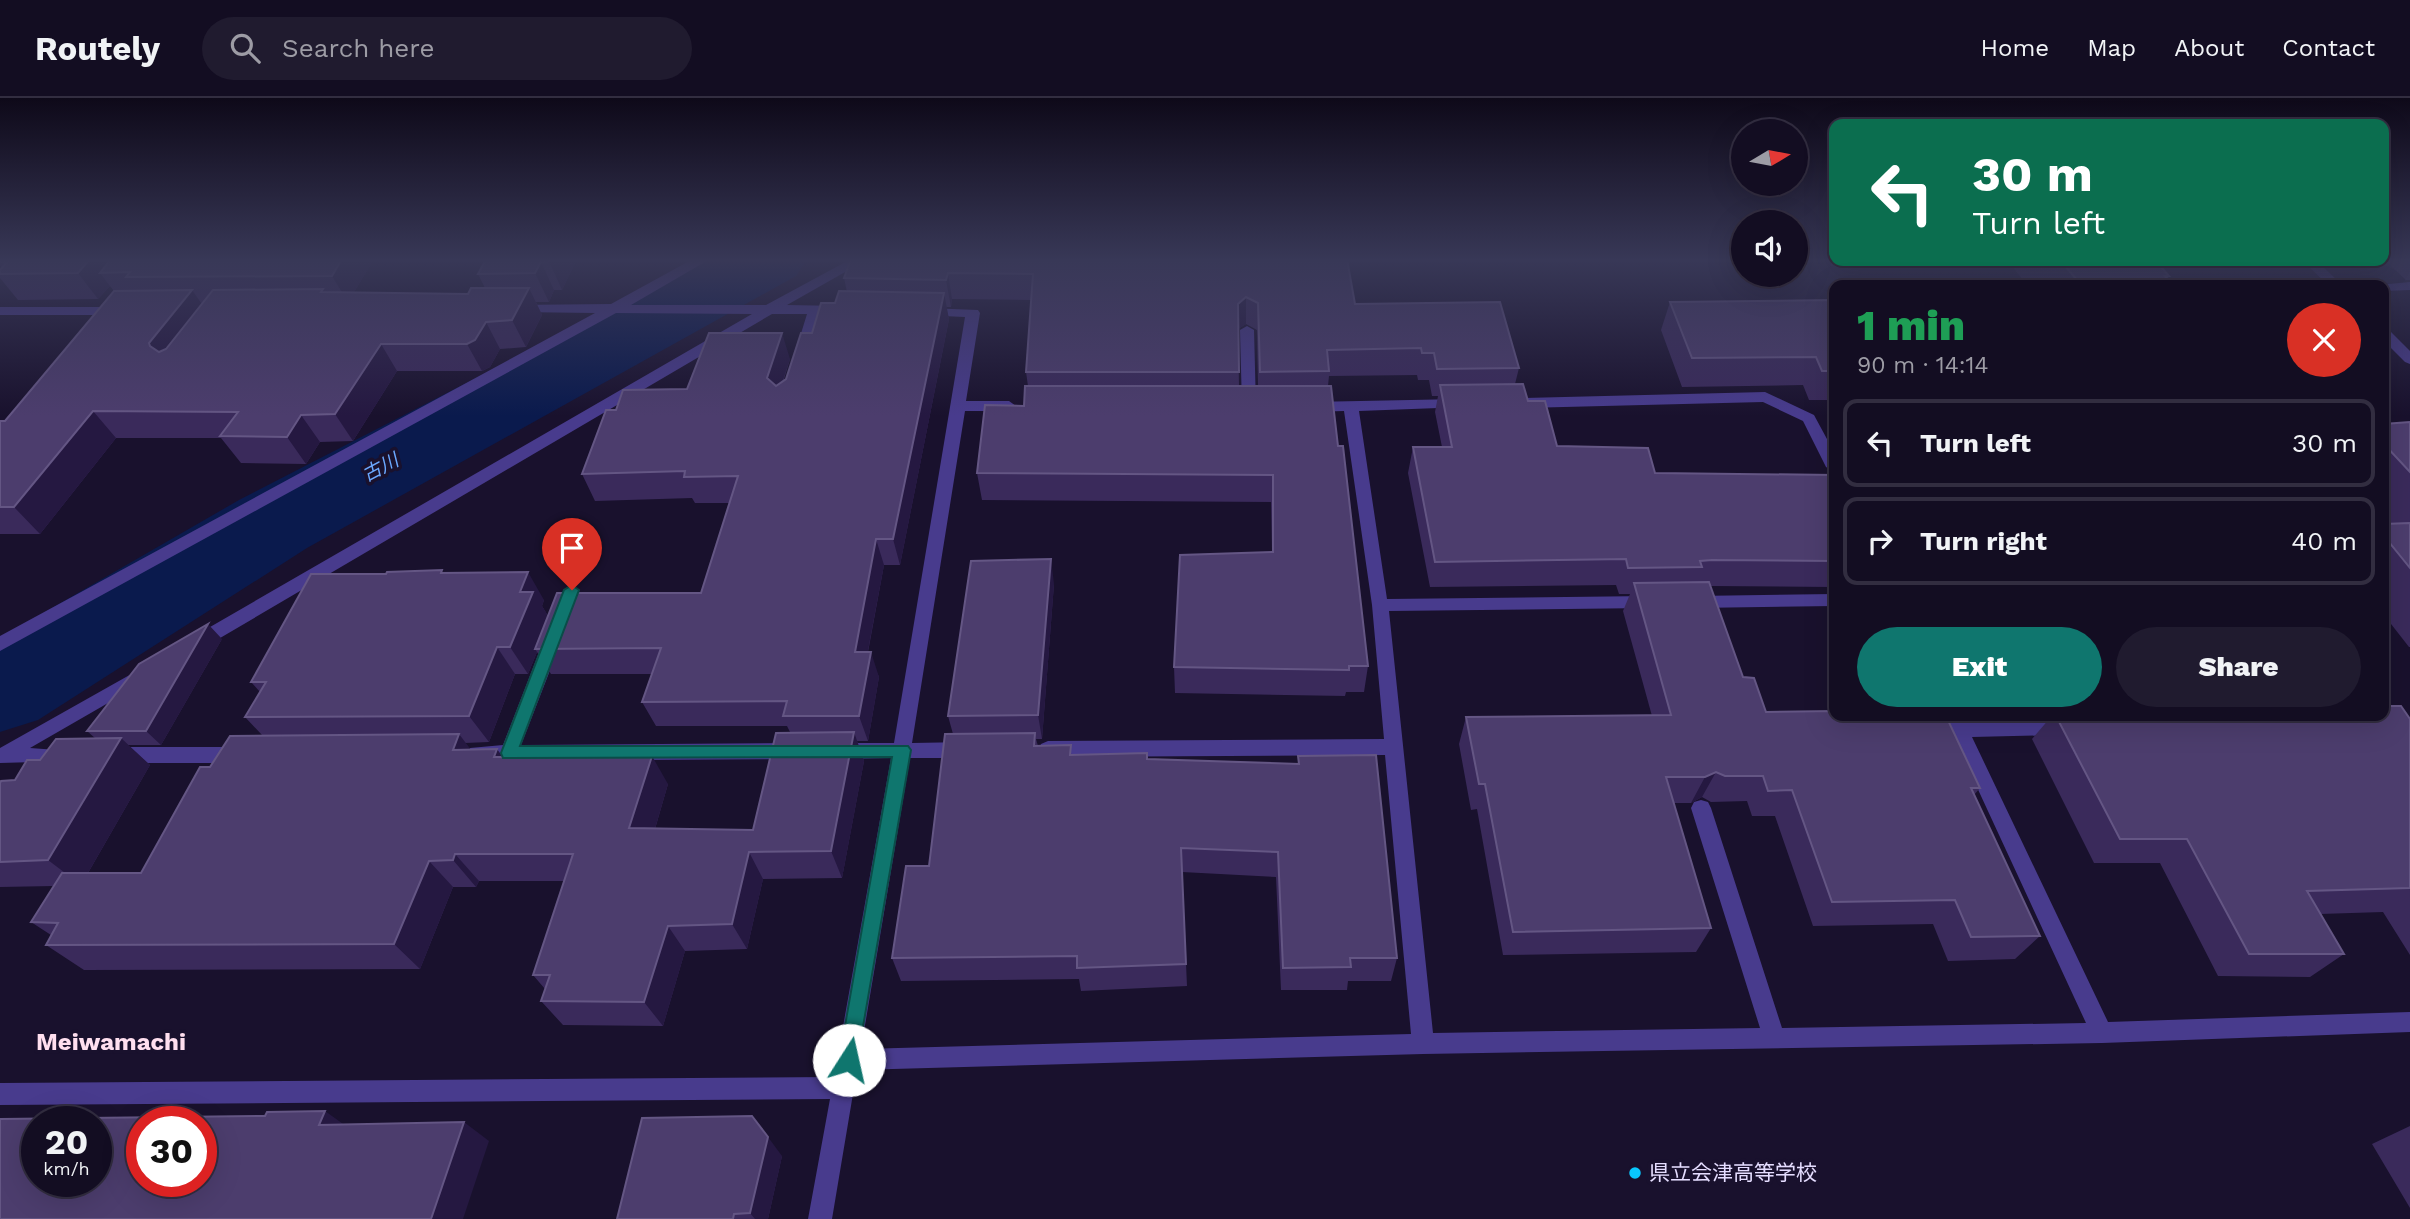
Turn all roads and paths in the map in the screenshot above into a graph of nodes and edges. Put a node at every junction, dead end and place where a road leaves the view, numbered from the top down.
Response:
1 (101, 311) edge
2 (608, 311) edge
3 (766, 311) edge
4 (815, 311) edge
5 (907, 312) edge
6 (1247, 330) dead end
7 (84, 331) edge
8 (2389, 338) edge
9 (2410, 359) edge
10 (797, 369) edge
11 (1502, 403) edge
12 (1475, 404) edge
13 (960, 405) junction
14 (1028, 406) edge
15 (1249, 407) edge
16 (1300, 407) edge
17 (1351, 407) junction
18 (1829, 457) edge
19 (1829, 600) edge
20 (1380, 605) junction
21 (557, 628) edge
22 (0, 644) edge
23 (180, 653) edge
24 (156, 667) edge
25 (1957, 723) edge
26 (2083, 728) edge
27 (1392, 747) junction
28 (902, 750) junction
29 (986, 750) edge
30 (1028, 750) edge
31 (454, 753) edge
32 (509, 753) junction
33 (262, 755) edge
34 (1, 757) edge
35 (1701, 808) dead end
36 (2410, 1022) edge
37 (2102, 1033) junction
38 (1773, 1038) junction
39 (1423, 1044) junction
40 (849, 1060) junction
41 (842, 1088) junction
42 (0, 1094) edge
43 (820, 1219) edge

1 - 7 street
2 - 22 street
3 - 23 street
4 - 10 street
5 - 13 street
6 - 15 street
8 - 9 street
11 - 18 street
12 - 17 street
13 - 14 street
13 - 28 street
16 - 17 street
17 - 20 street
19 - 20 street
20 - 27 street
21 - 32 street
24 - 34 street
25 - 26 street
25 - 37 street
27 - 30 street
27 - 39 street
28 - 29 street
28 - 32 street
28 - 40 street
31 - 32 street
33 - 34 street
35 - 38 street
36 - 37 street
37 - 38 street
38 - 39 street
39 - 40 street
40 - 41 street
41 - 42 street
41 - 43 street

